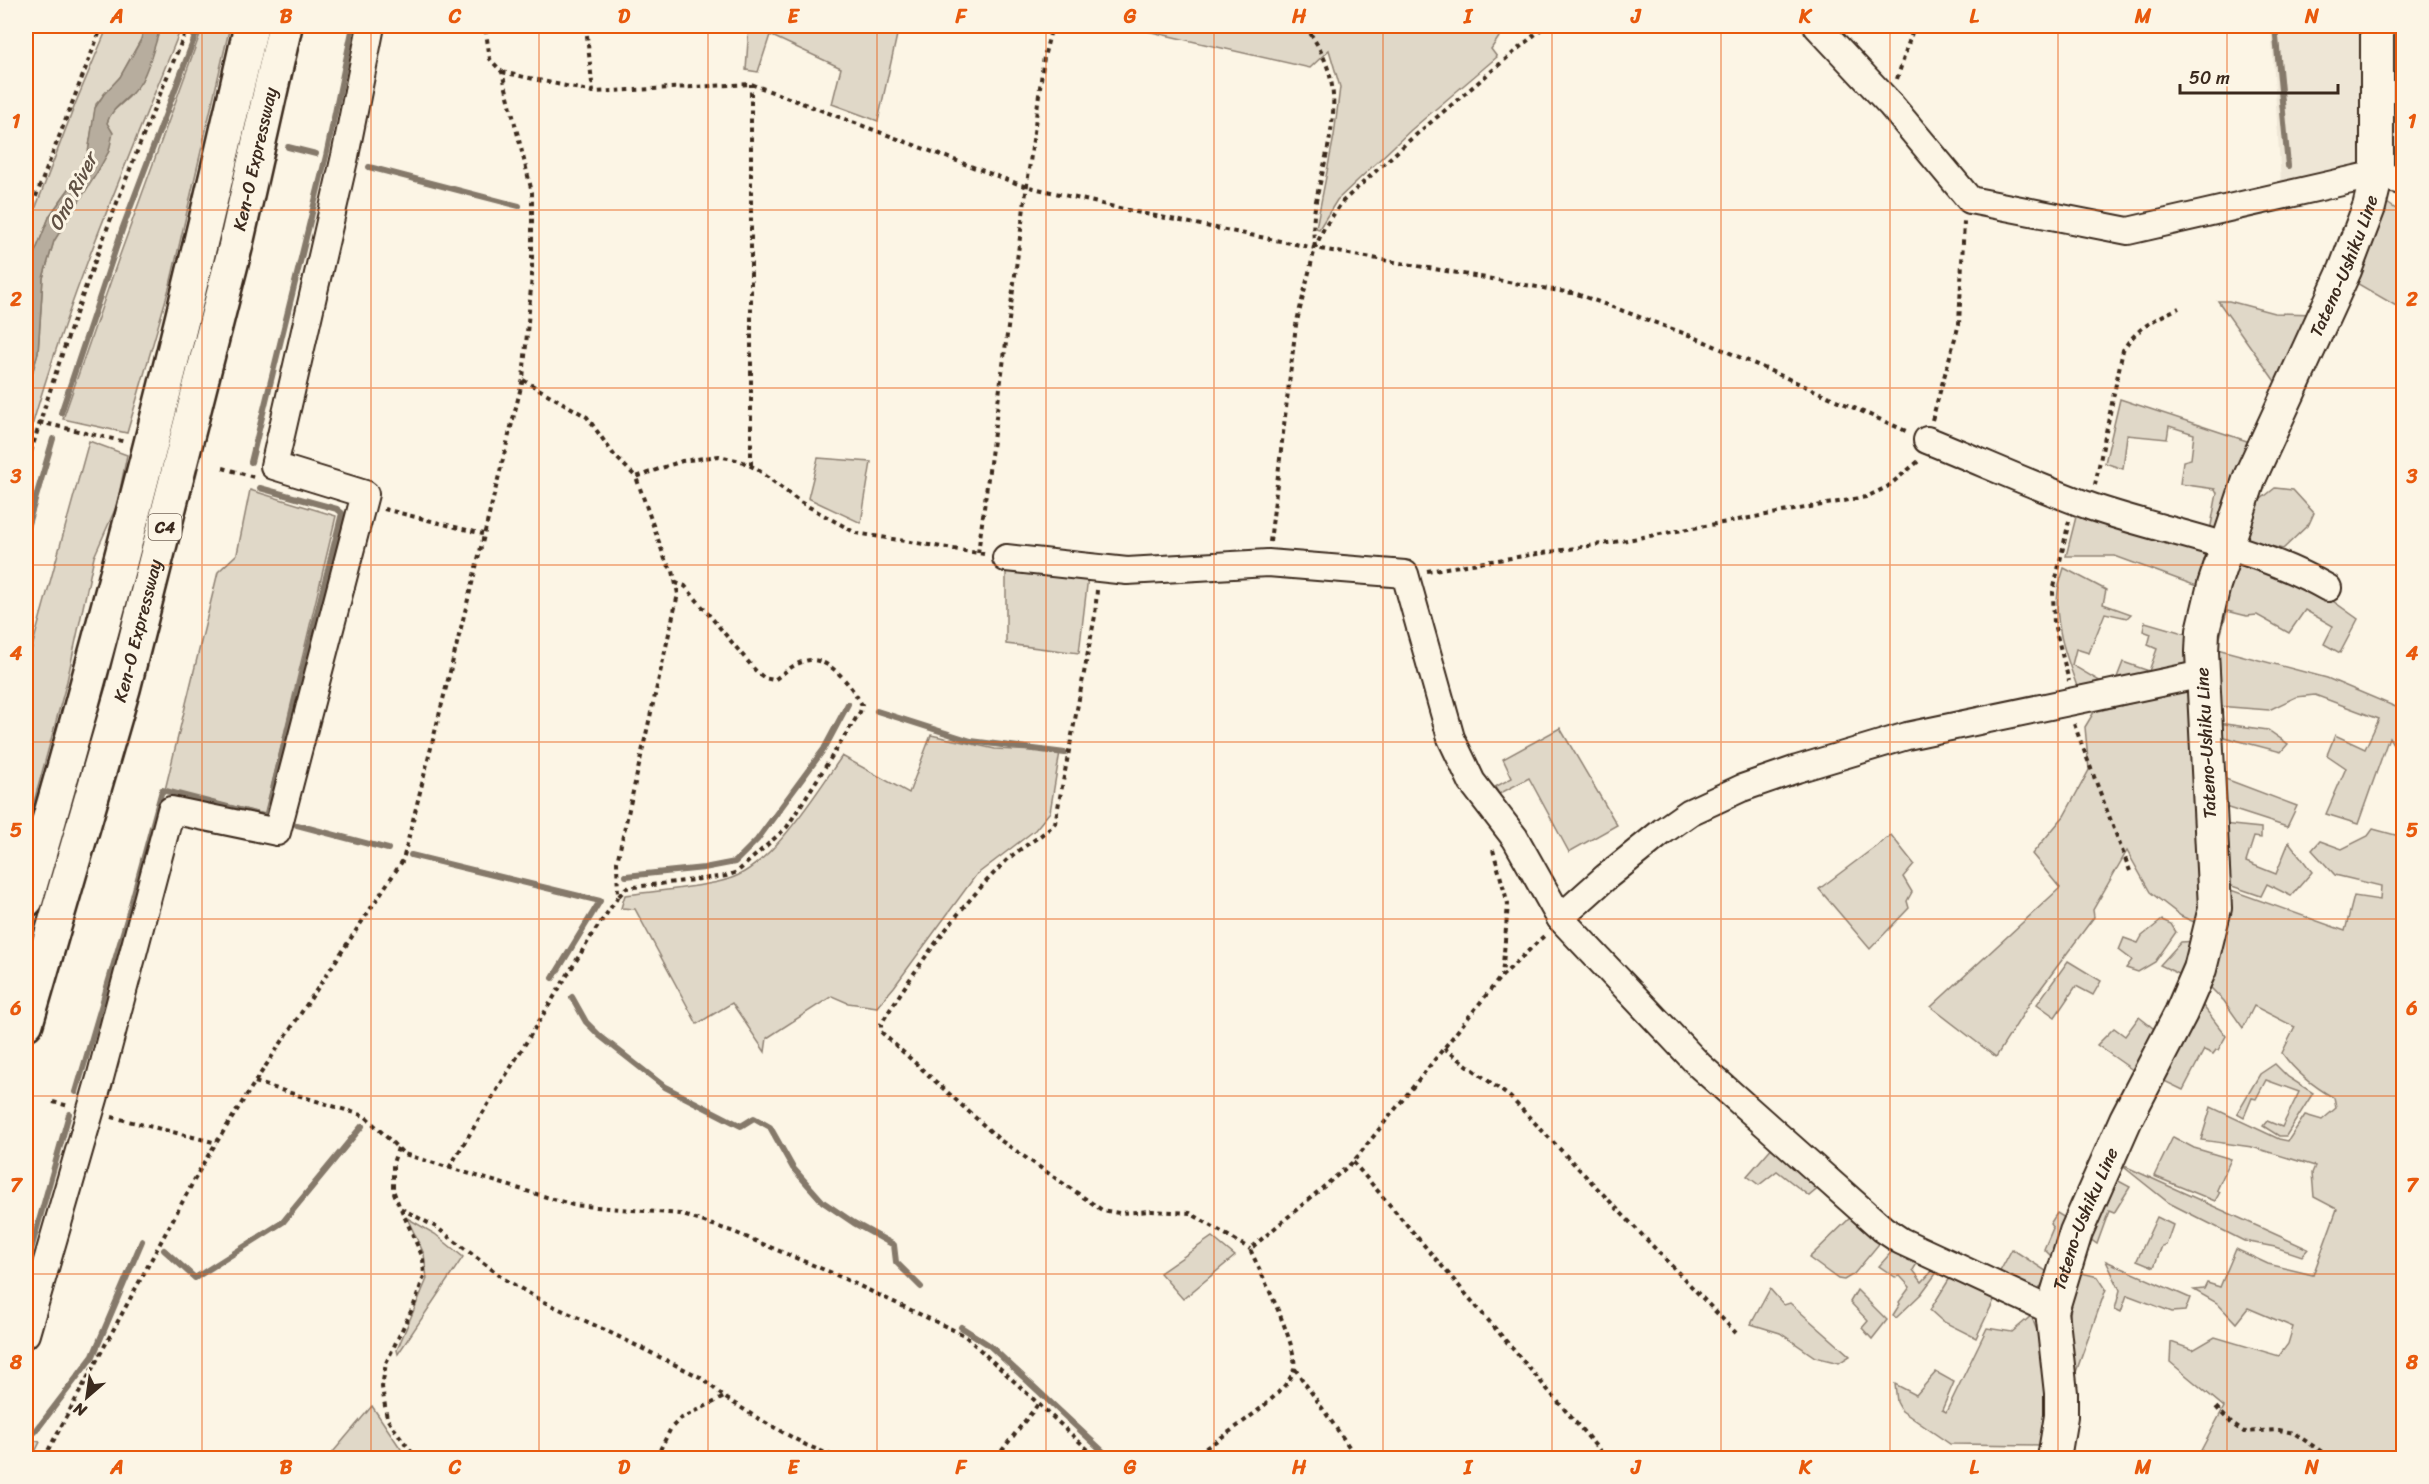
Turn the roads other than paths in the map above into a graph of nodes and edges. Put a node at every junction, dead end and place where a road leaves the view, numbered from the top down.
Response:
1 (251, 26) edge
2 (285, 26) edge
3 (371, 26) edge
4 (1817, 26) edge
5 (2377, 26) edge
6 (2390, 178) edge
7 (1930, 442) road end
8 (2228, 545) junction
9 (1006, 558) road end
10 (2328, 588) dead end
11 (2203, 674) junction
12 (26, 900) edge
13 (1560, 918) junction
14 (26, 1023) edge
15 (2052, 1311) junction
16 (26, 1334) edge
17 (2054, 1458) edge

1 - 12 highway, Ken-O Expressway / C4
2 - 14 highway, Ken-O Expressway / C4
3 - 16 street
4 - 6 street
5 - 6 main road, Tateno-Ushiku Line
6 - 8 main road, Tateno-Ushiku Line
7 - 8 street
8 - 10 street
8 - 11 main road, Tateno-Ushiku Line
9 - 13 street
11 - 13 street
11 - 15 main road, Tateno-Ushiku Line
13 - 15 street
15 - 17 main road, Tateno-Ushiku Line

